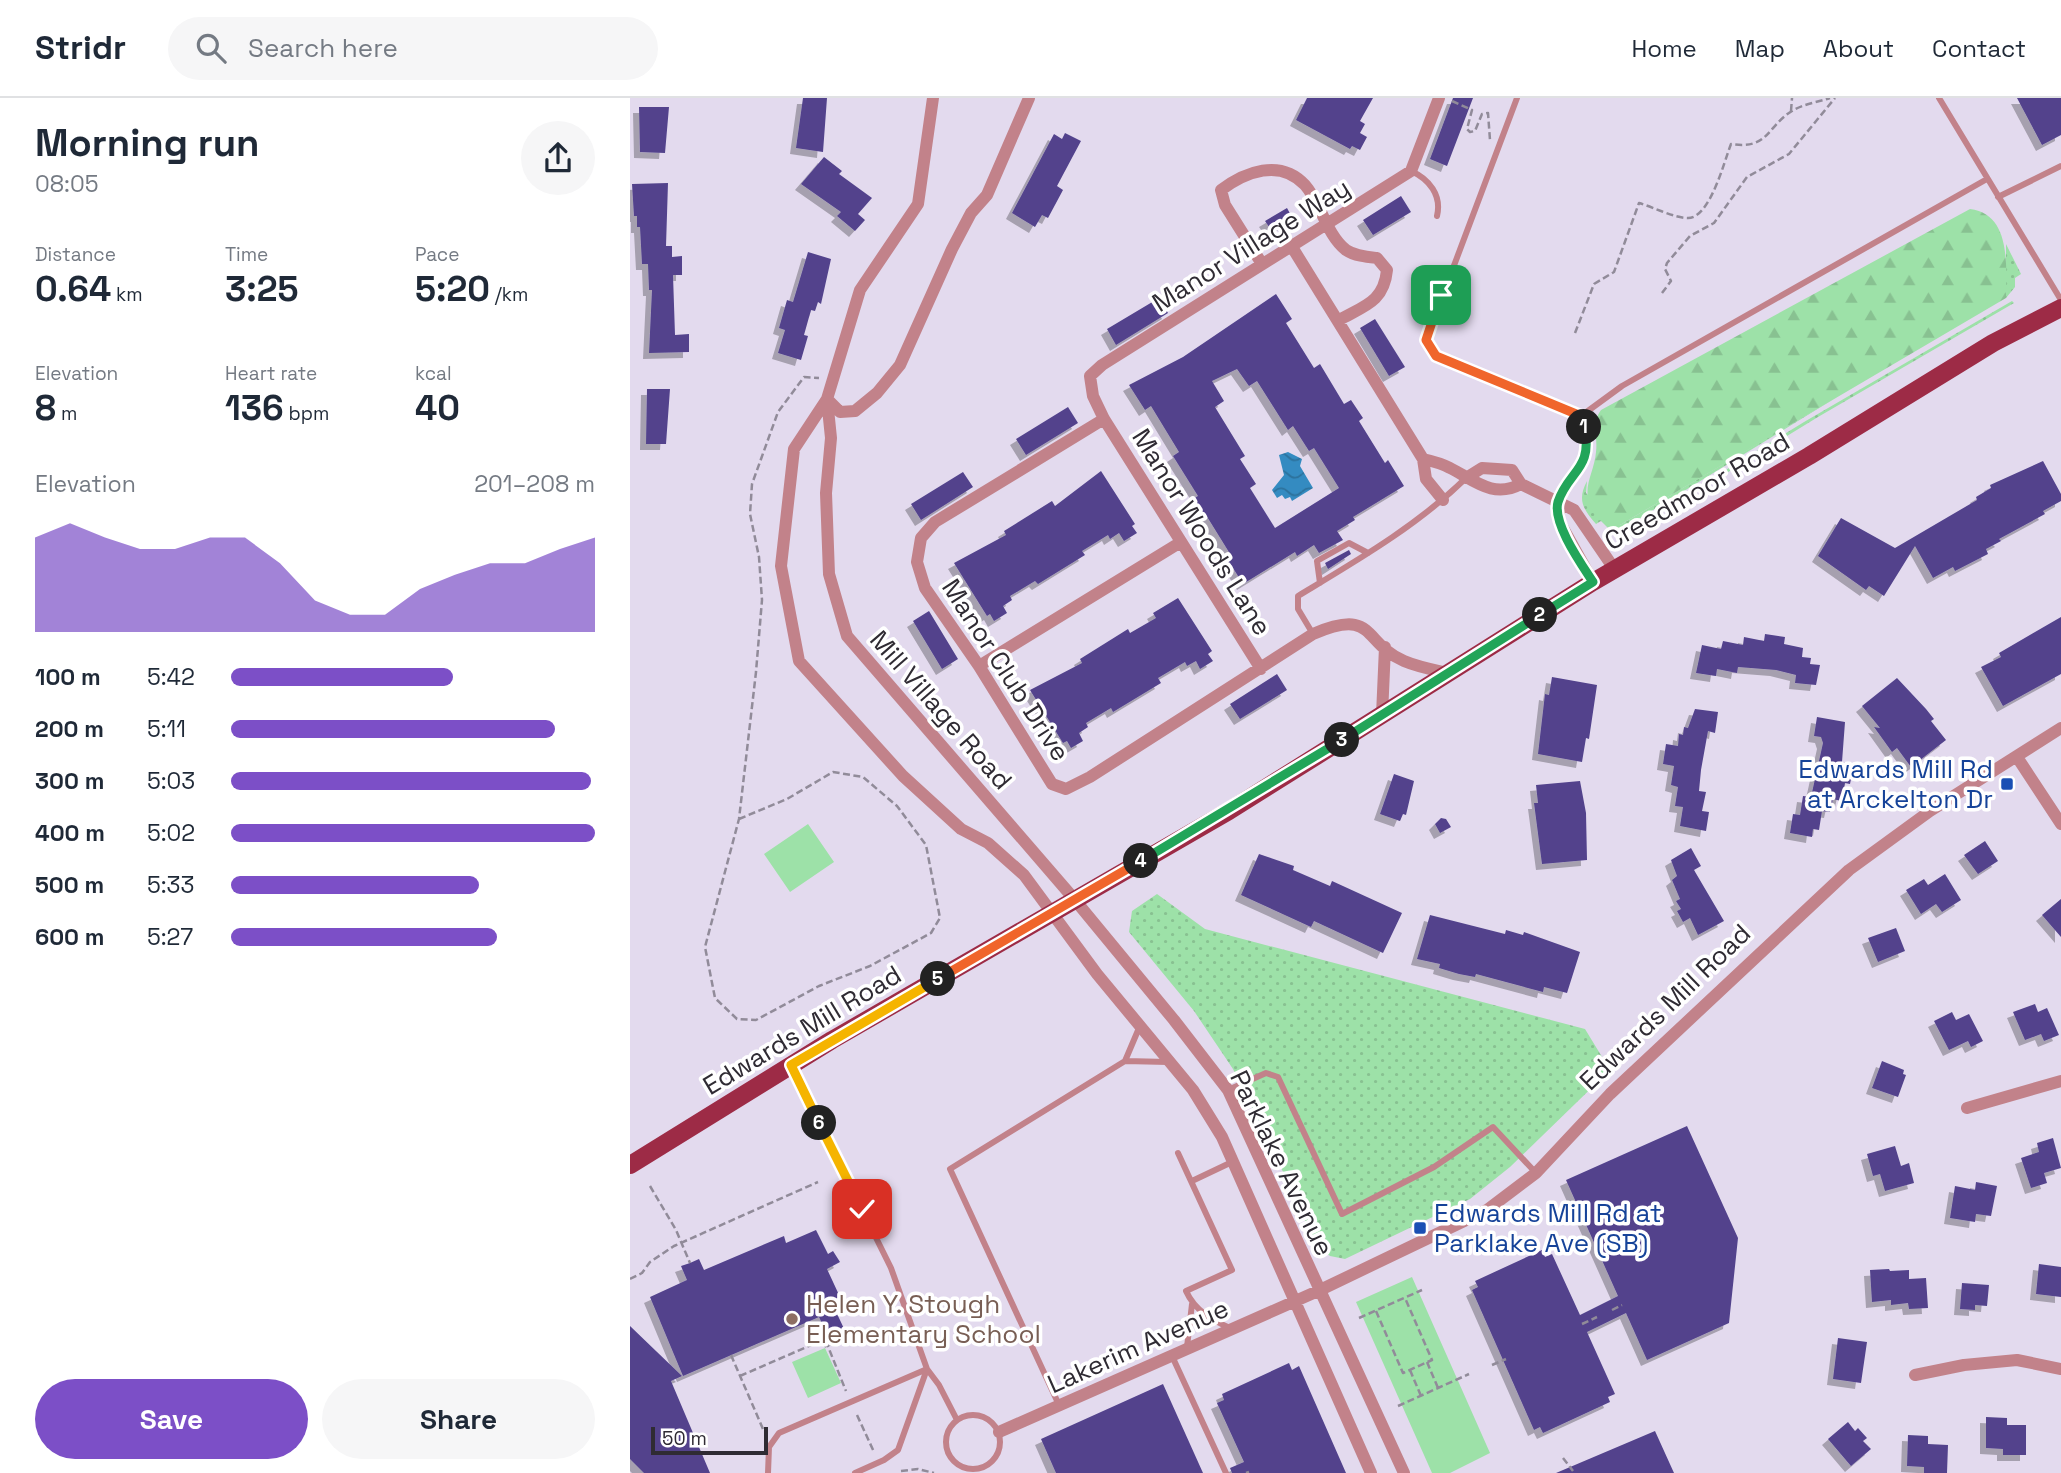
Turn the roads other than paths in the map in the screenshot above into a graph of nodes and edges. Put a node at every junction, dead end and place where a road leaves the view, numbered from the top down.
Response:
1 (933, 98) edge
2 (1029, 98) edge
3 (1517, 98) edge
4 (1939, 98) edge
5 (1445, 99) edge
6 (2061, 166) edge
7 (1411, 171) junction
8 (1987, 179) junction
9 (1998, 197) junction
10 (1437, 216) dead end
11 (1328, 225) junction
12 (1292, 247) junction
13 (1262, 264) junction
14 (2061, 300) edge
15 (2061, 308) edge
16 (1339, 320) junction
17 (827, 399) junction
18 (1581, 416) junction
19 (1104, 419) junction
20 (1423, 458) junction
21 (1466, 478) junction
22 (1521, 484) junction
23 (1443, 500) junction
24 (1558, 503) junction
25 (1181, 542) junction
26 (1368, 553) junction
27 (1615, 570) junction
28 (1593, 582) junction
29 (1320, 583) junction
30 (1313, 634) junction
31 (1385, 647) junction
32 (979, 666) junction
33 (1261, 668) junction
34 (1448, 673) junction
35 (1382, 715) junction
36 (2061, 728) edge
37 (2017, 757) junction
38 (2061, 824) edge
39 (1075, 900) junction
40 (1051, 914) junction
41 (1140, 1026) junction
42 (1125, 1060) junction
43 (1169, 1062) junction
44 (791, 1065) junction
45 (2061, 1081) edge
46 (1228, 1090) junction
47 (1967, 1108) dead end
48 (1178, 1153) dead end
49 (1232, 1162) junction
50 (630, 1165) edge
51 (1536, 1172) junction
52 (1192, 1181) junction
53 (1318, 1291) junction
54 (1295, 1301) junction
55 (1192, 1304) junction
56 (1232, 1329) junction
57 (1187, 1349) junction
58 (1172, 1356) junction
59 (927, 1368) junction
60 (2061, 1369) edge
61 (1916, 1375) dead end
62 (1059, 1405) junction
63 (957, 1420) junction
64 (999, 1432) junction
65 (972, 1471) edge
66 (768, 1473) edge
67 (855, 1473) edge
68 (1226, 1473) edge
69 (1371, 1473) edge
70 (1404, 1473) edge

1 - 17 street, Mill Village Road
2 - 17 street
3 - 18 lane
4 - 8 lane
5 - 7 street
6 - 9 lane
7 - 10 lane
7 - 11 street, Manor Village Way
8 - 9 lane
8 - 18 lane
9 - 14 lane
11 - 12 street, Manor Village Way
11 - 13 street
11 - 16 street
12 - 13 street, Manor Village Way
12 - 16 street
13 - 19 street, Manor Village Way
15 - 27 main road, Creedmoor Road
16 - 20 street
17 - 39 street, Mill Village Road
17 - 40 street, Mill Village Road
18 - 24 lane
19 - 25 street, Manor Woods Lane
19 - 32 street, Manor Club Drive
20 - 21 street
20 - 23 street
21 - 22 street
21 - 22 street
21 - 23 lane
22 - 24 street
23 - 26 lane
24 - 27 street
24 - 28 street
25 - 32 street
25 - 33 street, Manor Woods Lane
26 - 29 lane
26 - 29 lane
27 - 28 main road, Creedmoor Road
28 - 34 main road, Creedmoor Road
29 - 30 lane
30 - 31 street, Manor Club Drive
30 - 33 street, Manor Club Drive
31 - 34 street, Manor Club Drive
31 - 35 street
32 - 33 street, Manor Club Drive
34 - 35 main road, Creedmoor Road
35 - 39 main road, Creedmoor Road
36 - 37 street, Edwards Mill Road
37 - 38 street
37 - 51 street, Edwards Mill Road
39 - 40 main road, Edwards Mill Road
39 - 46 street, Parklake Avenue
40 - 41 street, Parklake Avenue
40 - 44 main road, Edwards Mill Road
41 - 42 lane
41 - 43 street, Parklake Avenue
42 - 43 lane
42 - 62 lane
43 - 49 street, Parklake Avenue
44 - 50 main road, Edwards Mill Road
44 - 59 lane
45 - 47 street
46 - 51 lane
46 - 53 street, Parklake Avenue
48 - 52 lane
49 - 52 lane
49 - 54 street, Parklake Avenue
51 - 53 street, Edwards Mill Road
52 - 55 lane
53 - 54 street, Edwards Mill Road
53 - 70 street, Parklake Avenue
54 - 56 street, Lakerim Avenue
54 - 69 street, Parklake Avenue
55 - 56 lane
55 - 57 lane
56 - 57 street, Lakerim Avenue
57 - 58 street, Lakerim Avenue
58 - 62 street, Lakerim Avenue
58 - 68 lane
59 - 63 lane
59 - 66 lane
59 - 67 lane
60 - 61 street
62 - 64 street, Lakerim Avenue
63 - 64 lane
63 - 65 lane
64 - 65 lane

